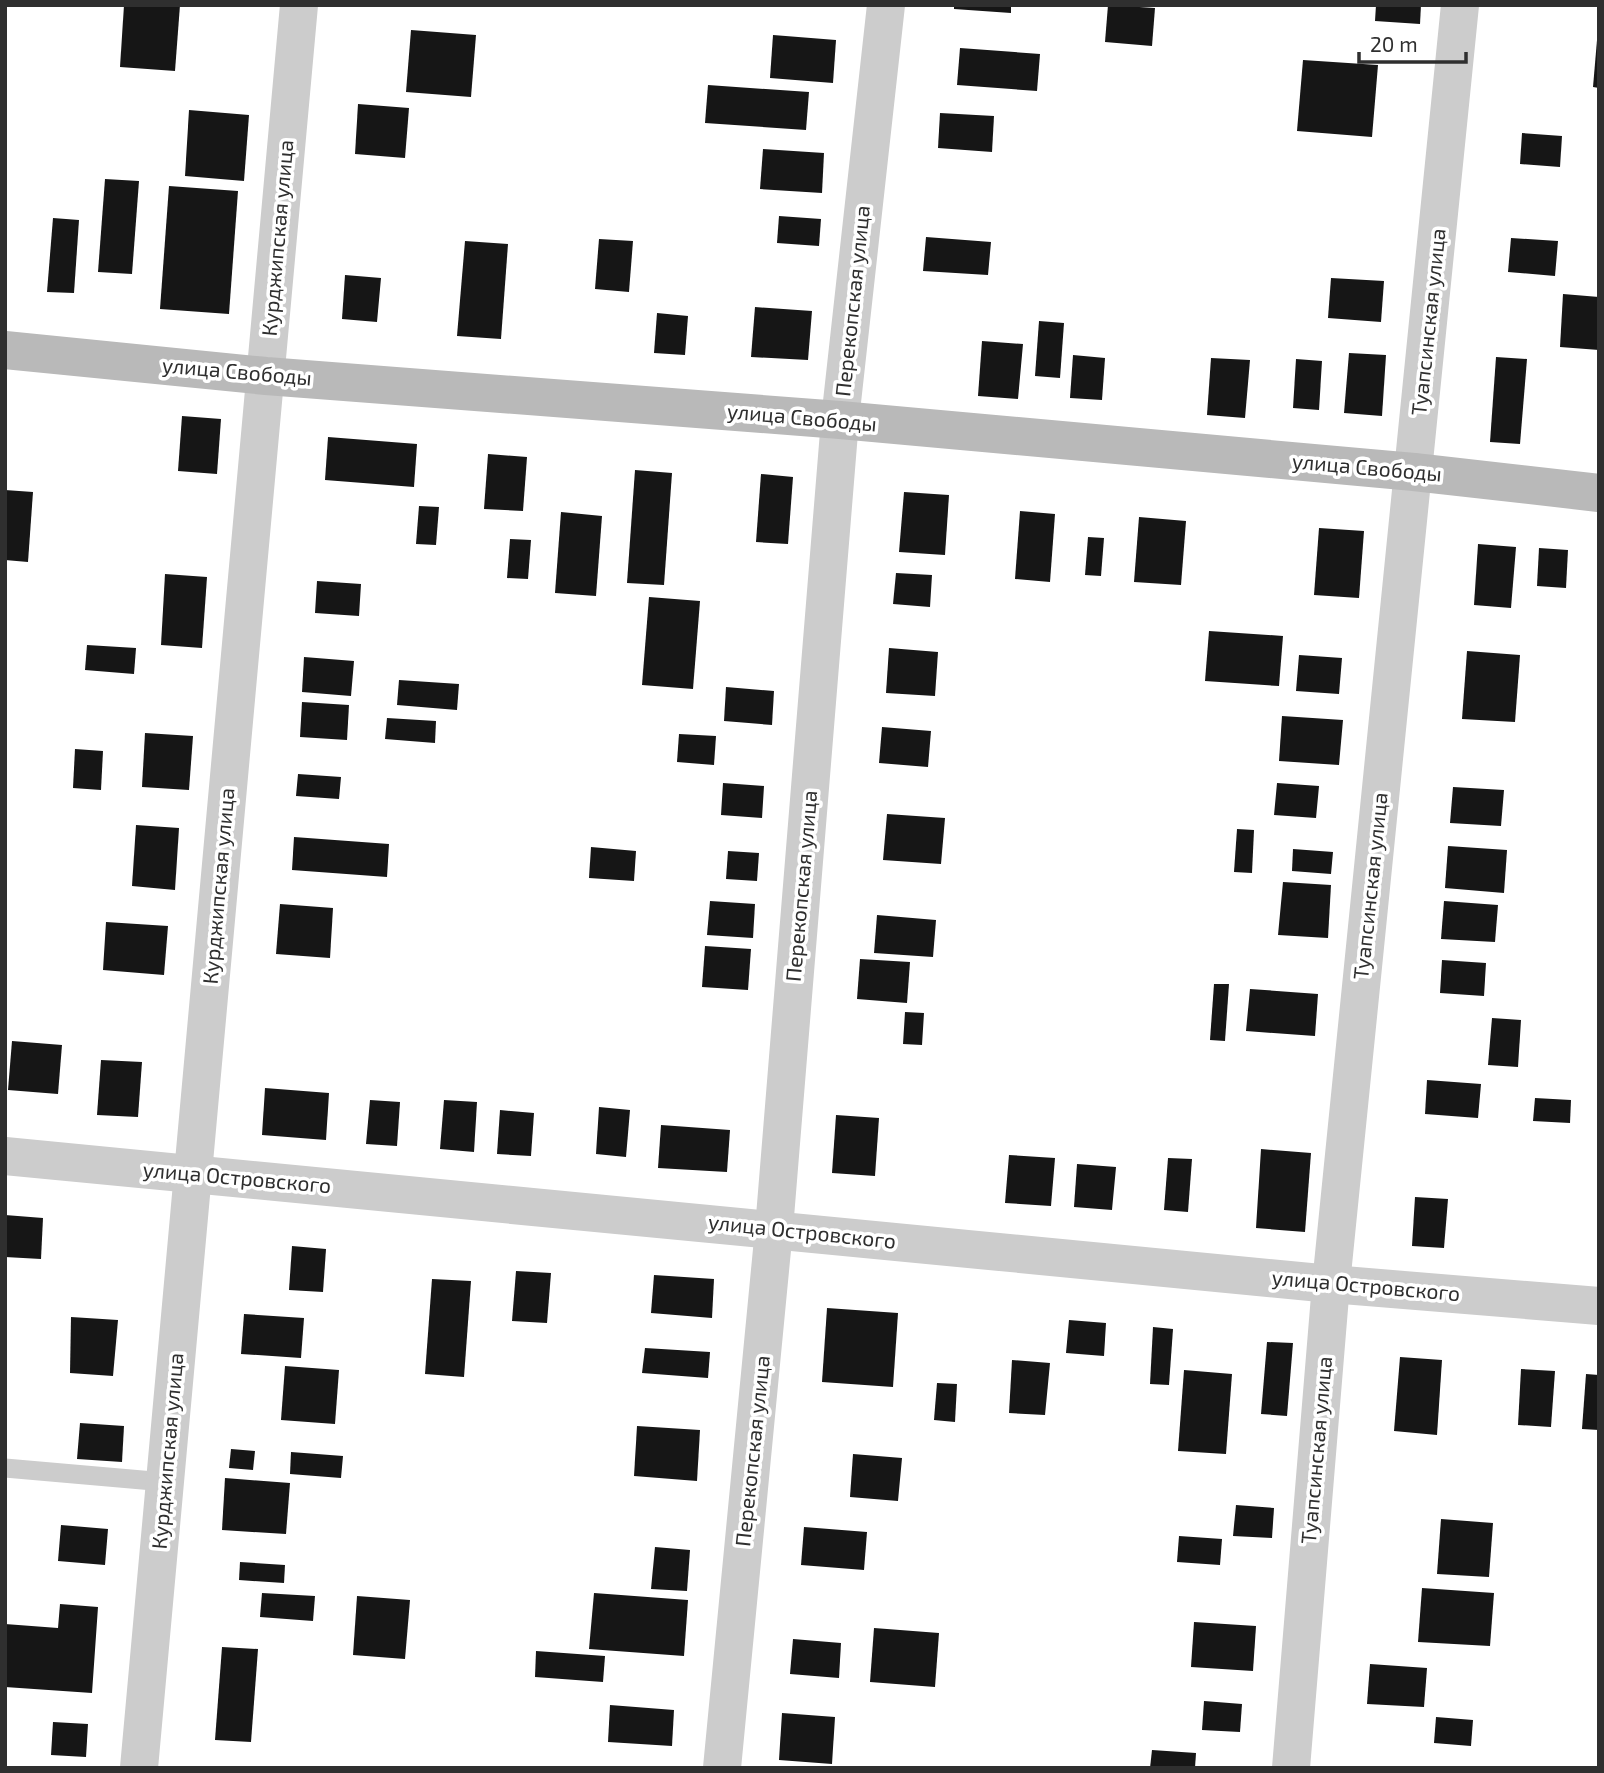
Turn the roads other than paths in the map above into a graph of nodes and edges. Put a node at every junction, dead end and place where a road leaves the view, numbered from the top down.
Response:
1 (299, 5) edge
2 (886, 5) edge
3 (1460, 5) edge
4 (5, 350) edge
5 (266, 376) junction
6 (840, 420) junction
7 (1414, 472) junction
8 (1599, 493) edge
9 (5, 1156) edge
10 (193, 1174) junction
11 (774, 1229) junction
12 (1331, 1284) junction
13 (1599, 1306) edge
14 (5, 1468) edge
15 (165, 1482) junction
16 (139, 1768) edge
17 (722, 1768) edge
18 (1291, 1768) edge

1 - 5 street, Курджипская улица
2 - 6 street, Перекопская улица
3 - 7 street, Туапсинская улица
4 - 5 street, улица Свободы
5 - 6 street, улица Свободы
5 - 10 street, Курджипская улица
6 - 7 street, улица Свободы
6 - 11 street, Перекопская улица
7 - 8 street, улица Свободы
7 - 12 street, Туапсинская улица
9 - 10 street, улица Островского
10 - 11 street, улица Островского
10 - 15 street, Курджипская улица
11 - 12 street, улица Островского
11 - 17 street, Перекопская улица
12 - 13 street, улица Островского
12 - 18 street, Туапсинская улица
14 - 15 lane
15 - 16 street, Курджипская улица

